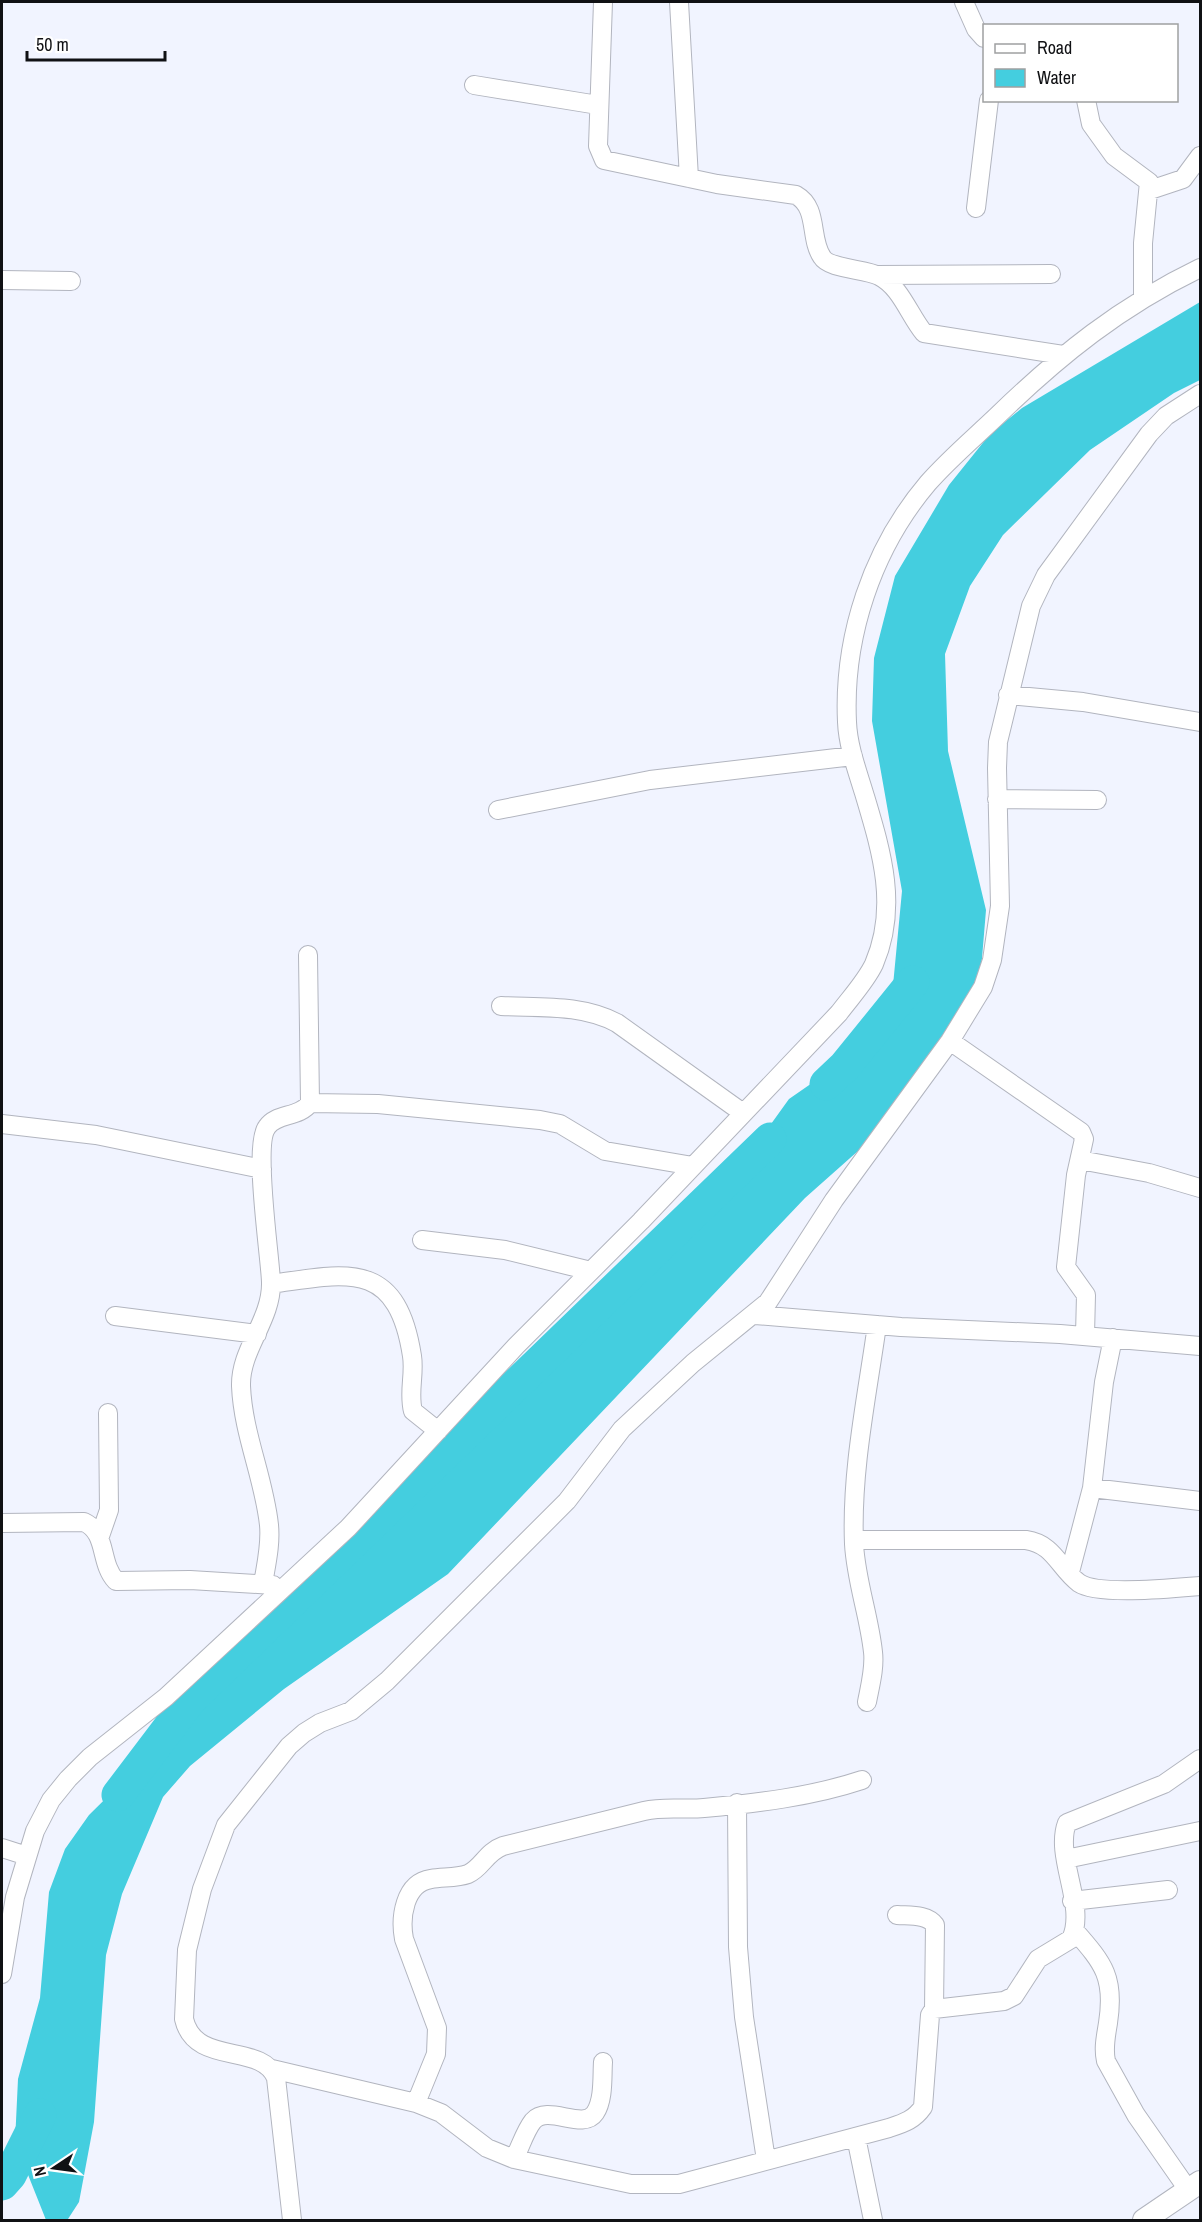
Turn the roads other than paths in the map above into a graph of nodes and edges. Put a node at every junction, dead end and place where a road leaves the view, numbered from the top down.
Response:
1 (603, 2) edge
2 (679, 2) edge
3 (964, 2) edge
4 (983, 37) edge
5 (474, 86) dead end
6 (989, 102) edge
7 (1086, 102) edge
8 (598, 105) junction
9 (1200, 156) edge
10 (689, 178) junction
11 (1150, 190) junction
12 (976, 207) dead end
13 (1200, 268) edge
14 (1051, 273) dead end
15 (877, 275) junction
16 (2, 280) edge
17 (71, 281) dead end
18 (1143, 297) junction
19 (1063, 355) junction
20 (1200, 394) edge
21 (1008, 695) junction
22 (1200, 722) edge
23 (853, 756) junction
24 (997, 799) junction
25 (1097, 801) dead end
26 (498, 810) dead end
27 (308, 955) dead end
28 (501, 1006) dead end
29 (950, 1041) junction
30 (310, 1103) junction
31 (742, 1113) junction
32 (2, 1125) edge
33 (1080, 1160) junction
34 (693, 1166) junction
35 (262, 1169) junction
36 (1200, 1188) edge
37 (422, 1240) dead end
38 (591, 1271) junction
39 (271, 1284) junction
40 (755, 1314) junction
41 (115, 1316) dead end
42 (877, 1325) junction
43 (257, 1334) junction
44 (1085, 1335) junction
45 (1113, 1338) junction
46 (1200, 1346) edge
47 (108, 1413) dead end
48 (438, 1431) junction
49 (1092, 1488) junction
50 (1200, 1501) edge
51 (2, 1523) edge
52 (100, 1536) junction
53 (854, 1540) junction
54 (1070, 1572) junction
55 (263, 1584) junction
56 (284, 1586) junction
57 (1200, 1586) edge
58 (867, 1702) dead end
59 (1200, 1759) edge
60 (862, 1780) dead end
61 (737, 1803) junction
62 (1200, 1831) edge
63 (2, 1848) edge
64 (27, 1856) junction
65 (1066, 1859) junction
66 (1168, 1890) dead end
67 (1072, 1900) junction
68 (897, 1915) dead end
69 (1074, 1931) junction
70 (2, 1974) edge
71 (934, 2009) junction
72 (603, 2062) dead end
73 (272, 2069) junction
74 (416, 2103) junction
75 (856, 2137) junction
76 (514, 2159) junction
77 (766, 2160) junction
78 (1195, 2187) edge
79 (1155, 2217) edge
80 (292, 2220) edge
81 (873, 2220) edge

1 - 8 street
2 - 10 street
3 - 4 street
5 - 8 street
6 - 12 street
7 - 11 street
8 - 10 street
9 - 11 street
10 - 15 street
11 - 18 street
13 - 18 street
14 - 15 street
15 - 19 street
16 - 17 street
18 - 19 street
19 - 23 street
20 - 21 street
21 - 22 street
21 - 24 street
23 - 26 street
23 - 31 street
24 - 25 street
24 - 29 street
27 - 30 street
28 - 31 street
29 - 33 street
29 - 40 street
30 - 34 street
30 - 35 street
31 - 34 street
32 - 35 street
33 - 36 street
33 - 44 street
34 - 38 street
35 - 39 street
37 - 38 street
38 - 48 street
39 - 43 street
39 - 48 street
40 - 42 street
40 - 73 street
41 - 43 street
42 - 44 street
42 - 53 street
43 - 55 street
44 - 45 street
45 - 46 street
45 - 49 street
47 - 52 street
48 - 56 street
49 - 50 street
49 - 54 street
51 - 52 street
52 - 55 street
53 - 54 street
53 - 58 street
54 - 57 street
55 - 56 street
56 - 64 street
59 - 65 street
60 - 61 street
61 - 74 street
61 - 77 street
62 - 65 street
63 - 64 street
64 - 70 street
65 - 67 street
66 - 67 street
67 - 69 street
68 - 71 street
69 - 71 street
69 - 78 street
71 - 75 street
72 - 76 street
73 - 74 street
73 - 80 street
74 - 76 street
75 - 77 street
75 - 81 street
76 - 77 street
78 - 79 street

